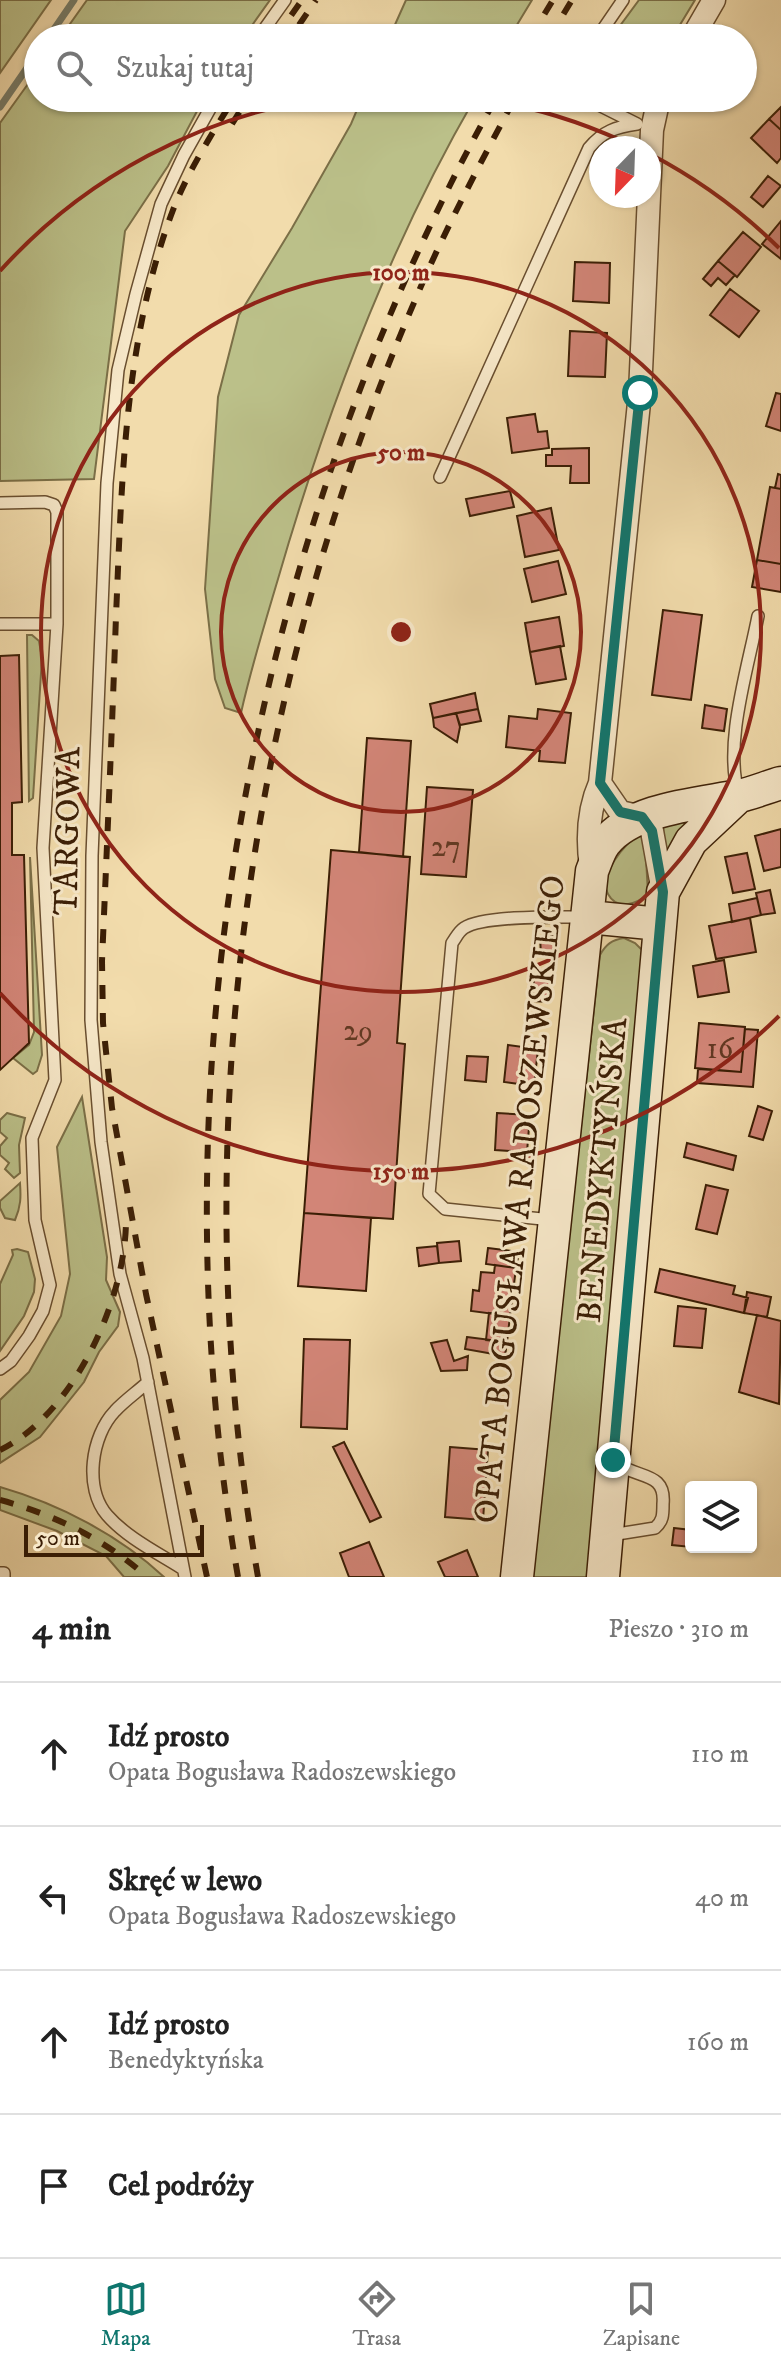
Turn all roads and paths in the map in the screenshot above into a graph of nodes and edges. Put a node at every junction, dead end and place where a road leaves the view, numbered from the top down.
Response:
1 (285, 0) edge
2 (623, 0) edge
3 (714, 0) edge
4 (268, 24) edge
5 (607, 24) edge
6 (700, 24) edge
7 (208, 112) edge
8 (613, 112) edge
9 (652, 112) edge
10 (644, 127) junction
11 (440, 477) dead end
12 (0, 503) edge
13 (758, 616) dead end
14 (0, 624) edge
15 (57, 624) junction
16 (600, 783) junction
17 (781, 783) edge
18 (739, 796) junction
19 (642, 817) junction
20 (592, 871) junction
21 (663, 892) junction
22 (588, 917) junction
23 (660, 924) junction
24 (556, 1220) junction
25 (0, 1369) edge
26 (148, 1382) junction
27 (613, 1460) junction
28 (607, 1535) junction
29 (184, 1573) edge
30 (517, 1577) edge
31 (603, 1577) edge

1 - 4 lane
2 - 5 lane
3 - 6 street
7 - 26 lane, TARGOWA
8 - 10 lane
9 - 10 street, OPATA BOGUSŁAWA RADOSZEWSKIEGO
10 - 11 lane
10 - 16 street, OPATA BOGUSŁAWA RADOSZEWSKIEGO
12 - 15 lane
13 - 18 lane
14 - 15 lane
15 - 25 lane
16 - 19 street
16 - 20 street, OPATA BOGUSŁAWA RADOSZEWSKIEGO
17 - 18 street, BENEDYKTYŃSKA
18 - 19 street, BENEDYKTYŃSKA
18 - 21 street, BENEDYKTYŃSKA
19 - 20 street, BENEDYKTYŃSKA
19 - 21 street
20 - 22 street, OPATA BOGUSŁAWA RADOSZEWSKIEGO
21 - 23 street, BENEDYKTYŃSKA
22 - 23 street
22 - 24 street, OPATA BOGUSŁAWA RADOSZEWSKIEGO
22 - 24 lane
23 - 27 street, BENEDYKTYŃSKA
24 - 30 street, OPATA BOGUSŁAWA RADOSZEWSKIEGO
26 - 29 lane, TARGOWA
26 - 29 lane
27 - 28 street, BENEDYKTYŃSKA
27 - 28 lane
28 - 31 street, BENEDYKTYŃSKA

